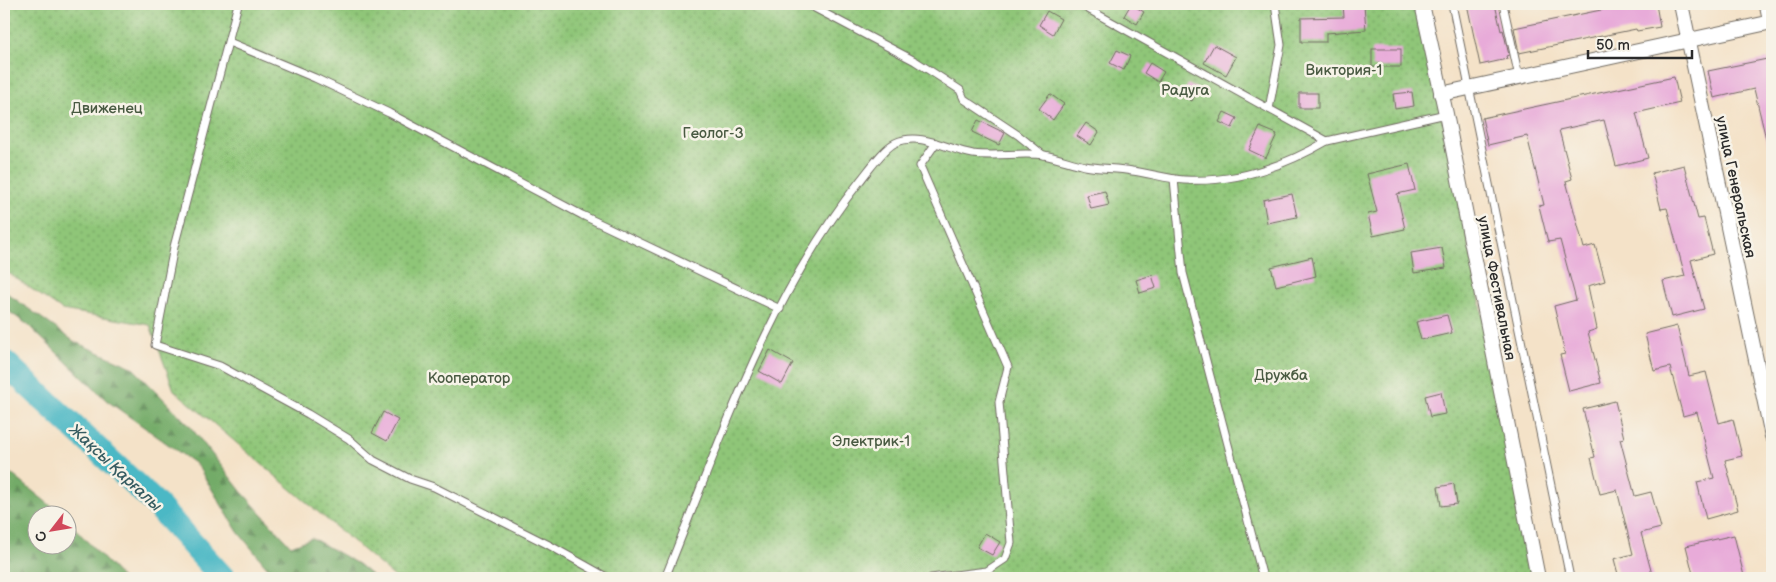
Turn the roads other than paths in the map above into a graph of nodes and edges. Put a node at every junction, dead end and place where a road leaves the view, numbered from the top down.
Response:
1 (238, 4) edge
2 (807, 4) edge
3 (1079, 4) edge
4 (1275, 4) edge
5 (1422, 4) edge
6 (1452, 4) edge
7 (1503, 4) edge
8 (1680, 4) edge
9 (1763, 4) edge
10 (1770, 23) edge
11 (1688, 41) junction
12 (229, 42) junction
13 (1519, 78) junction
14 (1470, 88) junction
15 (1441, 94) junction
16 (1269, 109) junction
17 (1446, 114) junction
18 (1327, 141) junction
19 (936, 143) junction
20 (1043, 155) junction
21 (1174, 179) junction
22 (780, 309) junction
23 (1772, 436) edge
24 (608, 578) edge
25 (665, 578) edge
26 (931, 578) edge
27 (1263, 578) edge
28 (1538, 578) edge
29 (1570, 578) edge

1 - 12 lane
2 - 20 lane
3 - 16 lane
4 - 16 lane
5 - 15 street, улица Фестивальная
6 - 14 lane
7 - 13 lane
8 - 11 street, улица Генеральская
9 - 10 lane
10 - 11 street
11 - 13 street
11 - 23 street, улица Генеральская
12 - 22 lane
12 - 24 lane
13 - 14 street
14 - 15 street
14 - 29 lane
15 - 17 street, улица Фестивальная
16 - 18 lane
17 - 18 lane
17 - 28 street, улица Фестивальная
18 - 21 lane
19 - 20 lane
19 - 22 lane
19 - 26 lane
20 - 21 lane
21 - 27 lane
22 - 25 lane

